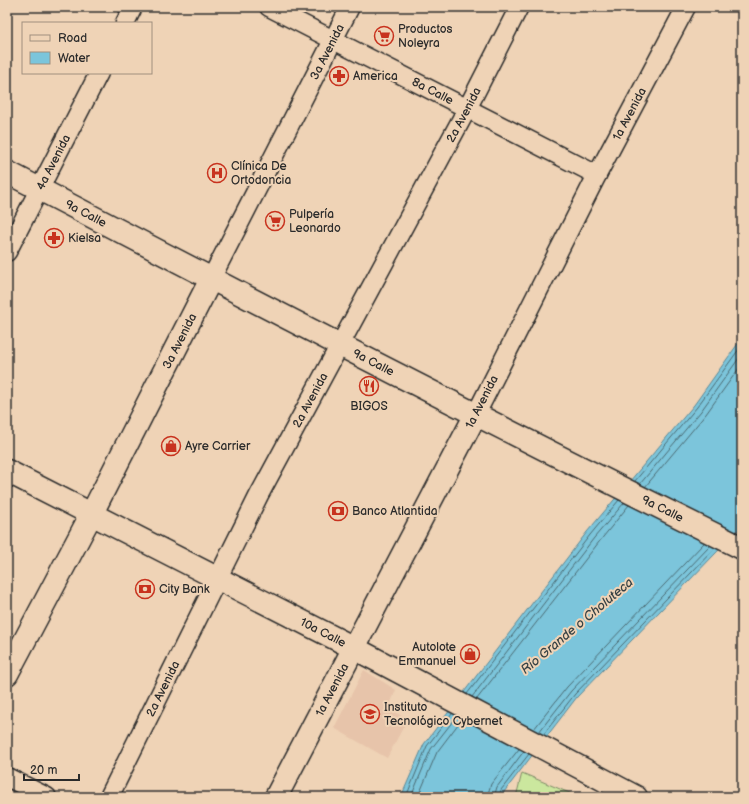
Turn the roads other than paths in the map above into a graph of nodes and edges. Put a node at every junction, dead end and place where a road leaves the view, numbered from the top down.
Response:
1 (133, 7) edge
2 (269, 7) edge
3 (350, 7) edge
4 (519, 7) edge
5 (686, 7) edge
6 (126, 22) edge
7 (332, 40) junction
8 (98, 74) edge
9 (466, 109) junction
10 (7, 172) edge
11 (597, 175) junction
12 (40, 189) junction
13 (7, 252) edge
14 (212, 279) junction
15 (341, 345) junction
16 (476, 414) junction
17 (7, 471) edge
18 (91, 515) junction
19 (742, 548) edge
20 (217, 578) junction
21 (354, 648) junction
22 (7, 674) edge
23 (7, 777) edge
24 (47, 797) edge
25 (109, 797) edge
26 (276, 797) edge
27 (636, 797) edge

1 - 6 street
2 - 7 street, 8a Calle
3 - 7 street, 3a Avenida
4 - 9 street, 2a Avenida
5 - 11 street, 1a Avenida
7 - 9 street, 8a Calle
7 - 14 street, 3a Avenida
8 - 12 street, 4a Avenida
9 - 11 street, 8a Calle
9 - 15 street, 2a Avenida
10 - 12 main road, 9a Calle
11 - 16 street, 1a Avenida
12 - 13 street, 4a Avenida
12 - 14 main road, 9a Calle
14 - 15 main road, 9a Calle
14 - 18 main road, 3a Avenida
15 - 16 main road, 9a Calle
15 - 20 street, 2a Avenida
16 - 19 main road, 9a Calle
16 - 21 main road, 1a Avenida
17 - 18 main road, 10a Calle
18 - 20 main road, 10a Calle
18 - 22 main road, 3a Avenida
20 - 21 main road, 10a Calle
20 - 25 street, 2a Avenida
21 - 26 main road, 1a Avenida
21 - 27 main road, 10a Calle
23 - 24 street

